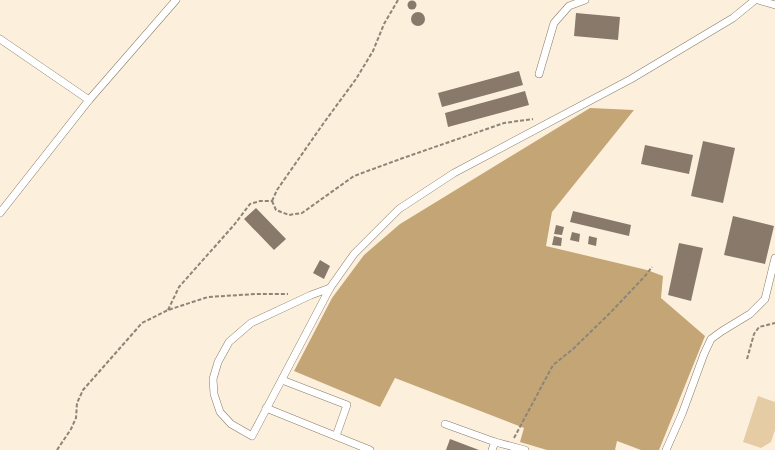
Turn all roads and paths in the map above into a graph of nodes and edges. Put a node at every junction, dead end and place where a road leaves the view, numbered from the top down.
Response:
1 (176, 0) edge
2 (398, 0) edge
3 (586, 0) edge
4 (757, 0) edge
5 (775, 5) edge
6 (0, 39) edge
7 (539, 74) dead end
8 (89, 100) junction
9 (539, 118) dead end
10 (272, 201) junction
11 (0, 213) edge
12 (775, 258) edge
13 (652, 266) dead end
14 (330, 288) junction
15 (290, 294) dead end
16 (168, 310) junction
17 (775, 323) edge
18 (747, 359) dead end
19 (282, 380) junction
20 (266, 408) junction
21 (445, 424) dead end
22 (336, 436) junction
23 (495, 442) junction
24 (510, 446) junction
25 (58, 450) edge
26 (370, 450) edge
27 (492, 450) edge
28 (525, 450) edge
29 (666, 450) edge

1 - 8 lane
2 - 10 path
3 - 7 lane
4 - 5 lane
4 - 14 lane
6 - 8 lane
8 - 11 lane
9 - 10 path
10 - 16 path
12 - 29 lane
13 - 24 path
14 - 19 lane
14 - 20 lane
15 - 16 path
16 - 25 path
17 - 18 path
19 - 20 lane
19 - 22 lane
20 - 22 lane
21 - 23 lane
22 - 26 lane
23 - 24 lane
23 - 27 lane
24 - 28 lane

